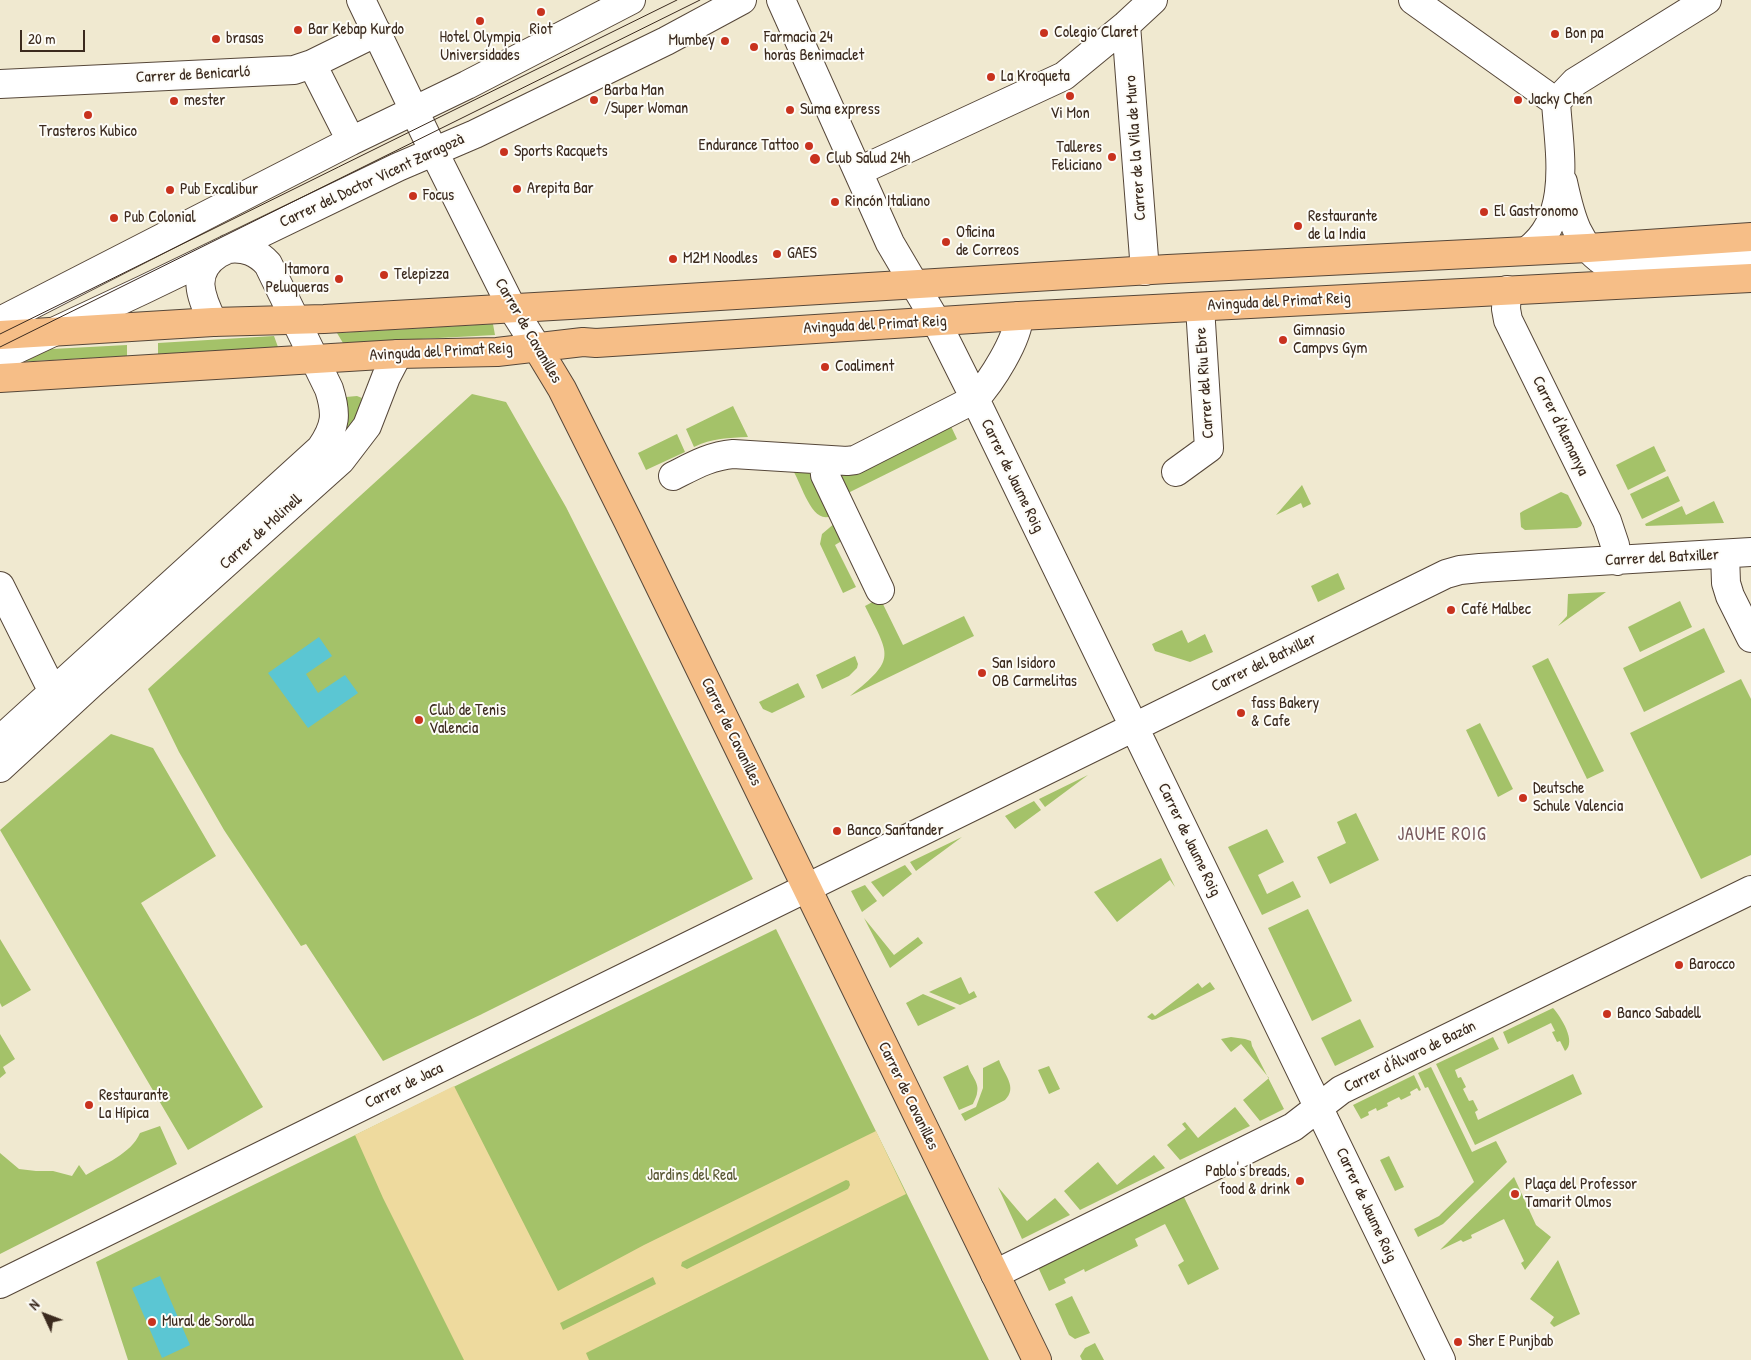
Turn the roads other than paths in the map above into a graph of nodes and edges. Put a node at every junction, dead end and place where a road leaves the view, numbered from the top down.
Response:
1 (361, 0) edge
2 (631, 0) edge
3 (742, 0) edge
4 (781, 0) edge
5 (1153, 0) edge
6 (1413, 0) edge
7 (1692, 4) edge
8 (1126, 25) junction
9 (377, 32) junction
10 (312, 64) junction
11 (0, 84) edge
12 (1556, 102) junction
13 (414, 110) junction
14 (351, 141) junction
15 (434, 152) junction
16 (859, 171) junction
17 (1561, 174) junction
18 (1751, 237) edge
19 (1588, 248) junction
20 (1528, 250) junction
21 (224, 251) junction
22 (1751, 259) edge
23 (1145, 271) junction
24 (1751, 278) edge
25 (914, 284) junction
26 (1507, 290) junction
27 (1200, 307) junction
28 (512, 308) junction
29 (1019, 316) junction
30 (296, 320) junction
31 (0, 321) edge
32 (936, 321) junction
33 (213, 322) junction
34 (54, 331) junction
35 (0, 335) edge
36 (536, 346) junction
37 (398, 354) junction
38 (0, 358) edge
39 (314, 359) junction
40 (0, 378) edge
41 (975, 399) junction
42 (824, 460) junction
43 (1176, 472) dead end
44 (673, 476) dead end
45 (1738, 553) edge
46 (1617, 561) junction
47 (0, 586) edge
48 (880, 590) dead end
49 (1751, 638) edge
50 (84, 677) junction
51 (53, 692) junction
52 (35, 721) junction
53 (1134, 726) junction
54 (0, 740) edge
55 (0, 768) edge
56 (806, 887) junction
57 (1751, 890) edge
58 (1320, 1107) junction
59 (995, 1274) junction
60 (0, 1284) edge
61 (1037, 1360) edge
62 (1442, 1360) edge

1 - 9 street, Carrer de Cavanilles
2 - 13 street
3 - 15 street, Carrer del Doctor Vicent Zaragozà
4 - 16 street, Carrer de Jaume Roig
5 - 8 street
6 - 12 street
7 - 12 street
8 - 16 street
8 - 23 street, Carrer de la Vila de Muro
9 - 10 street, Carrer de Benicarló
9 - 13 street, Carrer de Cavanilles
10 - 11 street, Carrer de Benicarló
10 - 14 street
12 - 17 street
13 - 14 street
13 - 15 street, Carrer de Cavanilles
14 - 31 street
15 - 21 street, Carrer del Doctor Vicent Zaragozà
15 - 28 street, Carrer de Cavanilles
16 - 25 street, Carrer de Jaume Roig
17 - 19 street
17 - 20 street
18 - 19 main road
19 - 20 main road
19 - 22 street
20 - 23 main road
21 - 30 street, Carrer de Molinell
21 - 33 street
21 - 34 street, Carrer del Doctor Vicent Zaragozà
23 - 25 main road
23 - 29 main road
24 - 26 main road, Avinguda del Primat Reig
25 - 28 main road
25 - 32 street, Carrer de Jaume Roig
26 - 27 main road, Avinguda del Primat Reig
26 - 46 street, Carrer d'Alemanya
27 - 29 main road, Avinguda del Primat Reig
27 - 43 street, Carrer del Riu Ebre
28 - 30 main road
28 - 36 street, Carrer de Cavanilles
29 - 32 main road, Avinguda del Primat Reig
29 - 41 street
30 - 33 main road
30 - 39 street, Carrer de Molinell
32 - 36 main road, Avinguda del Primat Reig
32 - 41 street, Carrer de Jaume Roig
33 - 34 main road
34 - 35 main road
34 - 38 street, Carrer del Doctor Vicent Zaragozà
36 - 37 main road, Avinguda del Primat Reig
36 - 56 main road, Carrer de Cavanilles
37 - 39 main road, Avinguda del Primat Reig
37 - 50 street, Carrer de Molinell
39 - 40 main road, Avinguda del Primat Reig
39 - 50 street, Carrer de Molinell
41 - 42 street
41 - 53 street, Carrer de Jaume Roig
42 - 44 street
42 - 48 street
45 - 46 street, Carrer del Batxiller
45 - 49 street
46 - 53 street, Carrer del Batxiller
47 - 51 street
50 - 51 street, Carrer de Molinell
50 - 52 street, Carrer de Molinell
51 - 52 street, Carrer de Molinell
52 - 54 street, Carrer de Molinell
52 - 55 street, Carrer de Molinell
53 - 56 street, Carrer del Batxiller
53 - 58 street, Carrer de Jaume Roig
56 - 59 main road, Carrer de Cavanilles
56 - 60 street, Carrer de Jaca
57 - 58 street, Carrer d'Álvaro de Bazán
58 - 59 street, Carrer d'Álvaro de Bazán
58 - 62 street, Carrer de Jaume Roig
59 - 61 main road, Carrer de Cavanilles

